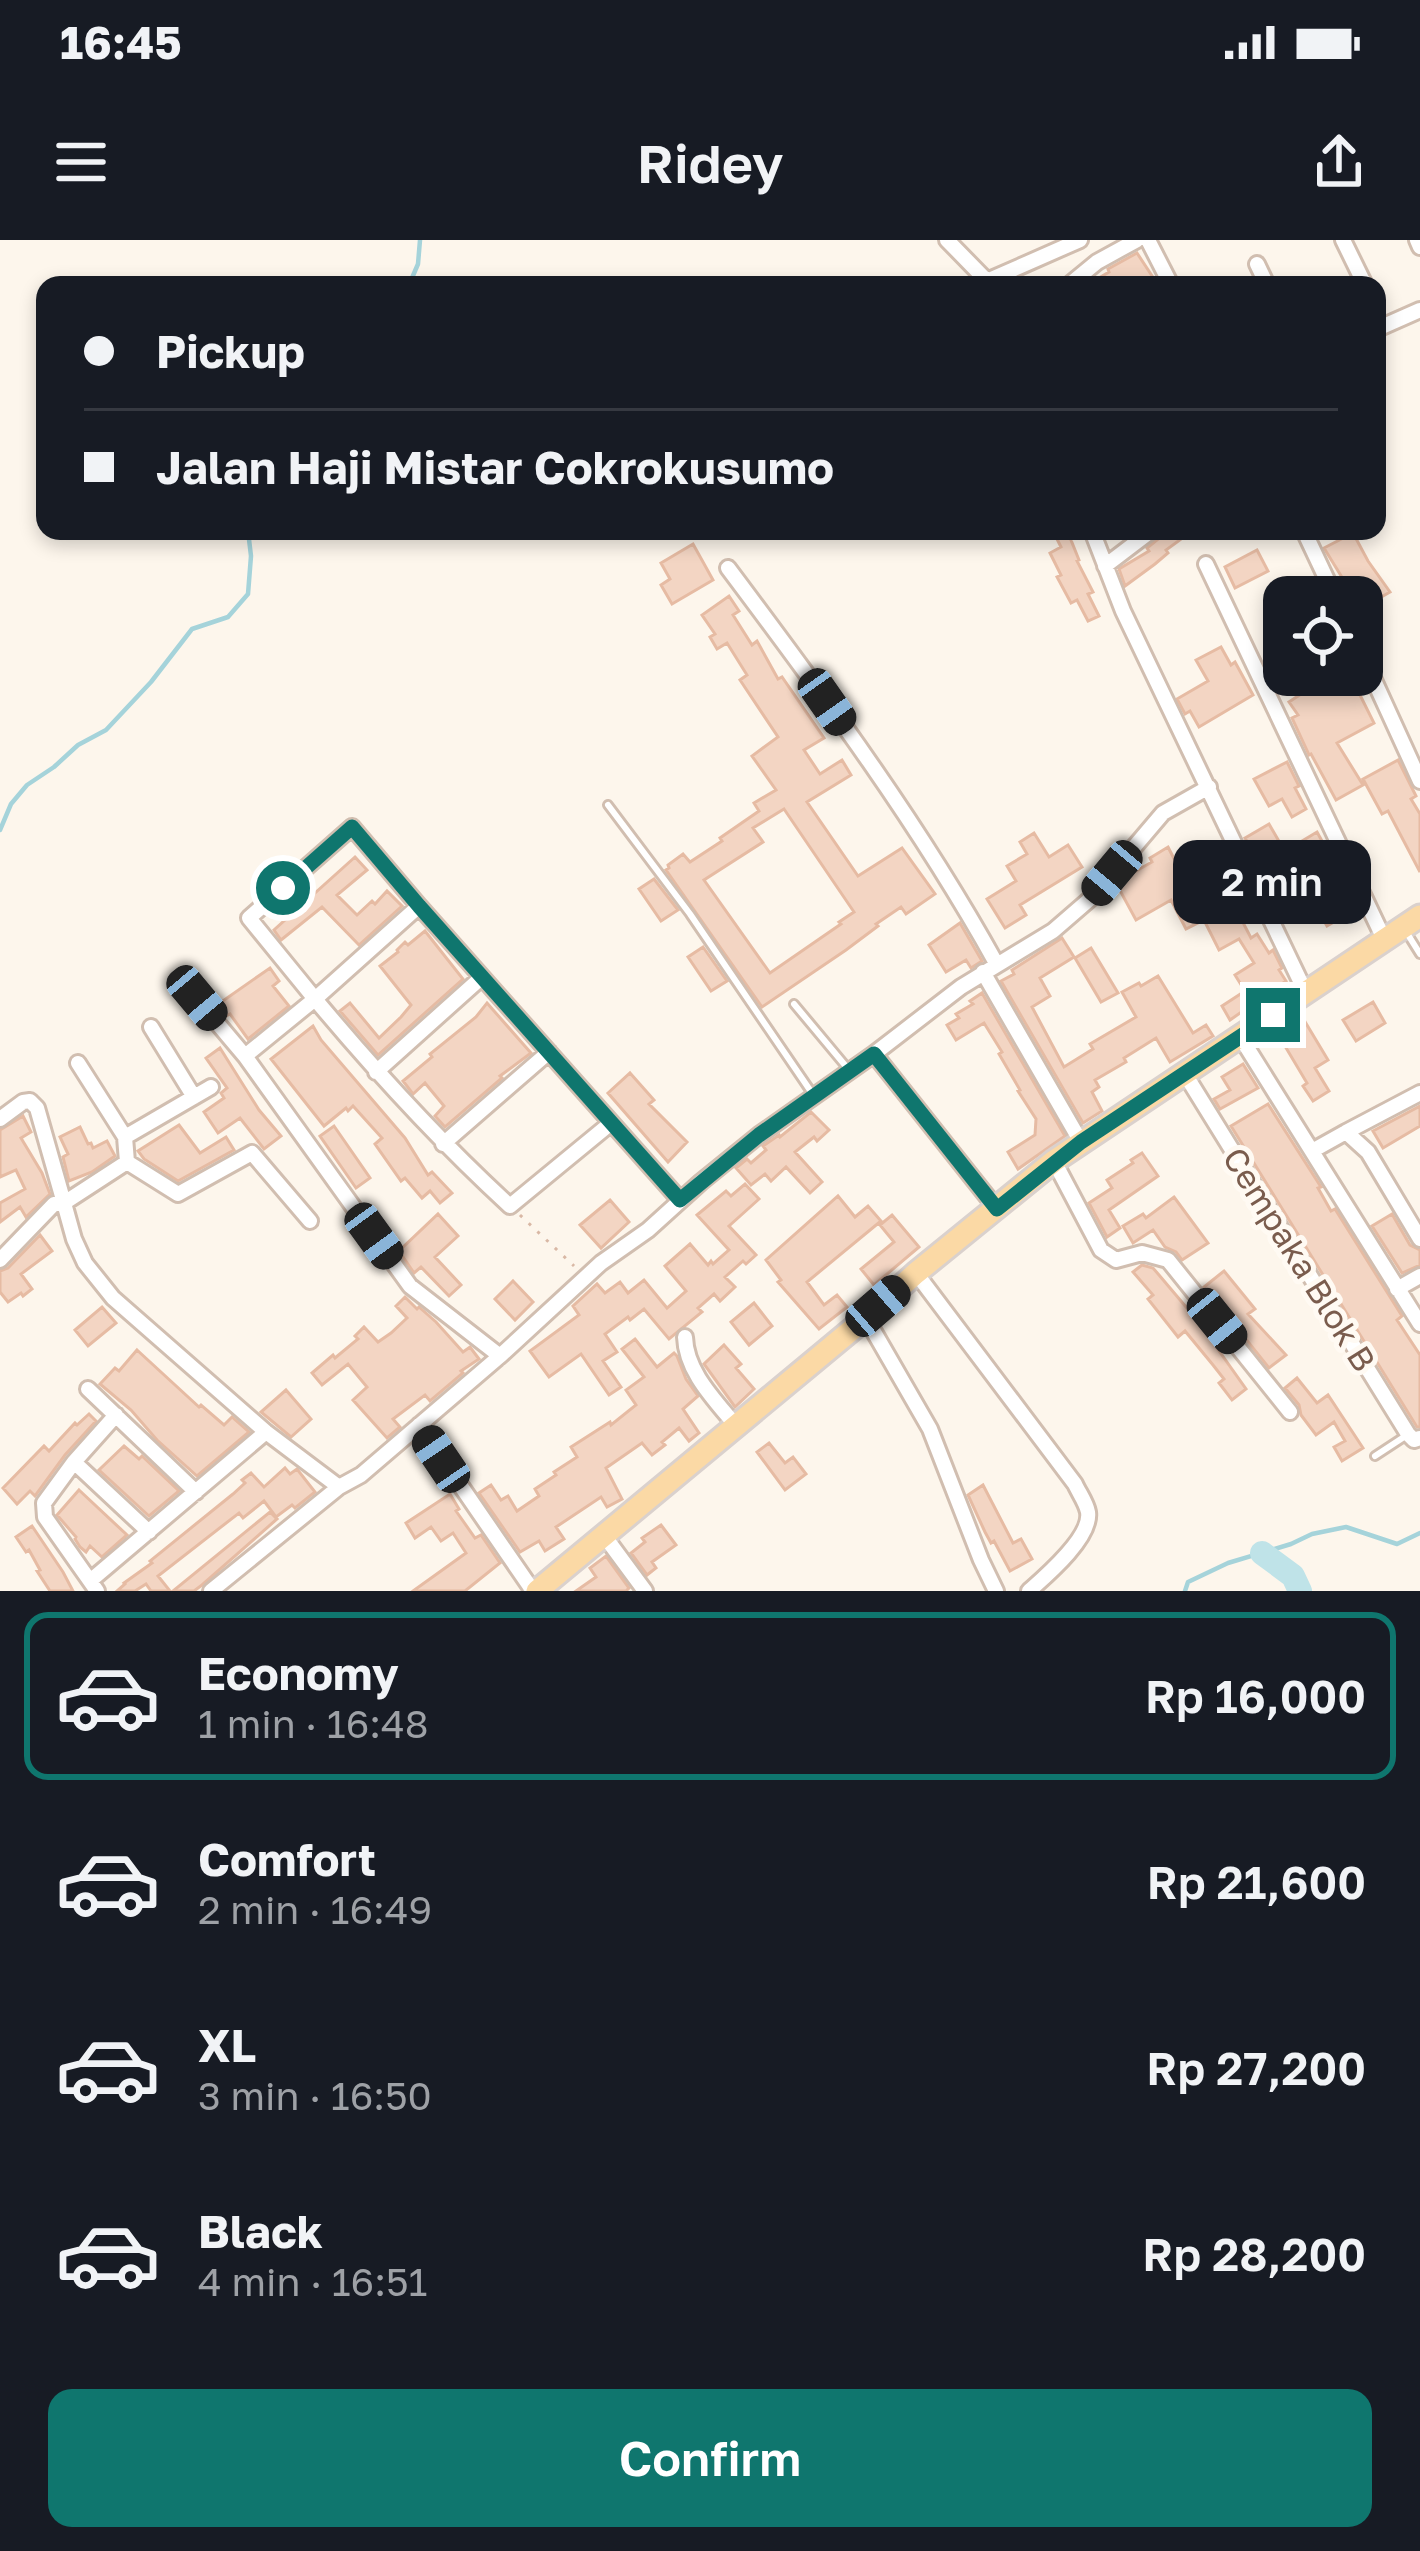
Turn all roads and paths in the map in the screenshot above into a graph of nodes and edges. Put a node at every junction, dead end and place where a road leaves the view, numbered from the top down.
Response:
1 (946, 240) edge
2 (1137, 240) edge
3 (1148, 240) edge
4 (1343, 240) edge
5 (1071, 242) edge
6 (1257, 264) dead end
7 (982, 276) edge
8 (998, 276) edge
9 (1080, 276) edge
10 (1166, 276) edge
11 (1263, 276) edge
12 (1361, 276) edge
13 (1420, 310) edge
14 (1386, 325) edge
15 (1095, 540) edge
16 (1139, 540) edge
17 (1308, 540) edge
18 (1206, 565) dead end
19 (1105, 566) junction
20 (728, 568) dead end
21 (1325, 576) edge
22 (1381, 696) edge
23 (1420, 782) edge
24 (1209, 787) junction
25 (608, 805) dead end
26 (419, 906) junction
27 (1402, 927) edge
28 (1420, 954) edge
29 (989, 968) junction
30 (482, 977) junction
31 (1305, 991) junction
32 (197, 998) dead end
33 (315, 999) junction
34 (794, 1004) dead end
35 (151, 1027) dead end
36 (1241, 1038) junction
37 (549, 1052) junction
38 (874, 1054) junction
39 (245, 1056) junction
40 (78, 1063) dead end
41 (850, 1071) junction
42 (376, 1072) junction
43 (1185, 1074) junction
44 (211, 1087) dead end
45 (1420, 1093) edge
46 (814, 1096) junction
47 (194, 1097) junction
48 (0, 1119) edge
49 (611, 1123) junction
50 (1346, 1132) junction
51 (125, 1137) junction
52 (1081, 1142) junction
53 (443, 1144) junction
54 (1312, 1151) junction
55 (1054, 1161) junction
56 (127, 1162) junction
57 (680, 1200) junction
58 (64, 1203) junction
59 (510, 1205) junction
60 (997, 1209) junction
61 (310, 1221) dead end
62 (1420, 1239) edge
63 (0, 1260) edge
64 (916, 1273) junction
65 (1420, 1276) edge
66 (585, 1277) junction
67 (1397, 1289) junction
68 (866, 1318) junction
69 (1420, 1324) edge
70 (685, 1337) dead end
71 (500, 1356) junction
72 (88, 1389) dead end
73 (1290, 1412) dead end
74 (116, 1414) junction
75 (418, 1425) junction
76 (736, 1426) junction
77 (266, 1432) junction
78 (1416, 1437) edge
79 (1375, 1456) dead end
80 (74, 1462) junction
81 (340, 1487) junction
82 (196, 1492) junction
83 (149, 1532) junction
84 (603, 1534) junction
85 (93, 1586) edge
86 (544, 1588) edge
87 (211, 1591) edge
88 (645, 1591) edge
89 (996, 1591) edge
90 (1029, 1591) edge

1 - 7 street
2 - 9 street
3 - 10 street
4 - 12 street
5 - 8 street
6 - 11 street
13 - 14 street
15 - 19 street
16 - 19 street
17 - 21 street
18 - 27 street
19 - 24 street
20 - 29 street
22 - 23 street
24 - 29 street
24 - 31 street
25 - 46 lane
26 - 30 street
26 - 33 street
26 - 33 street
27 - 28 lane
27 - 31 main road
29 - 38 street
29 - 52 street
30 - 37 street
30 - 42 street
31 - 36 main road
32 - 39 street
33 - 39 street
33 - 42 street
34 - 41 lane
35 - 47 street
36 - 43 main road
36 - 54 street
37 - 49 street
37 - 53 street
38 - 41 street
38 - 60 street
39 - 71 street
40 - 51 street
41 - 46 street
42 - 53 street
43 - 52 main road
43 - 78 street, Cempaka Blok B
44 - 47 street
45 - 50 street
46 - 57 street
47 - 51 street
48 - 58 street
49 - 57 street
49 - 59 street
50 - 54 street
50 - 62 street
51 - 56 street
52 - 55 main road
53 - 59 street
54 - 67 street
55 - 60 main road
55 - 73 street
56 - 58 street
56 - 61 street
57 - 66 street
58 - 63 street
58 - 77 street
59 - 66 path
60 - 64 main road
64 - 68 main road
64 - 90 street
65 - 67 street
66 - 71 street
67 - 69 street
68 - 76 main road
68 - 89 street
70 - 76 street
71 - 75 street
72 - 74 street
74 - 80 street
74 - 82 street
75 - 81 street
75 - 86 street
76 - 84 main road
77 - 81 street
77 - 82 street
78 - 79 lane
80 - 83 street
80 - 85 street
81 - 87 street
82 - 83 street
83 - 85 street
84 - 86 main road
84 - 88 street

